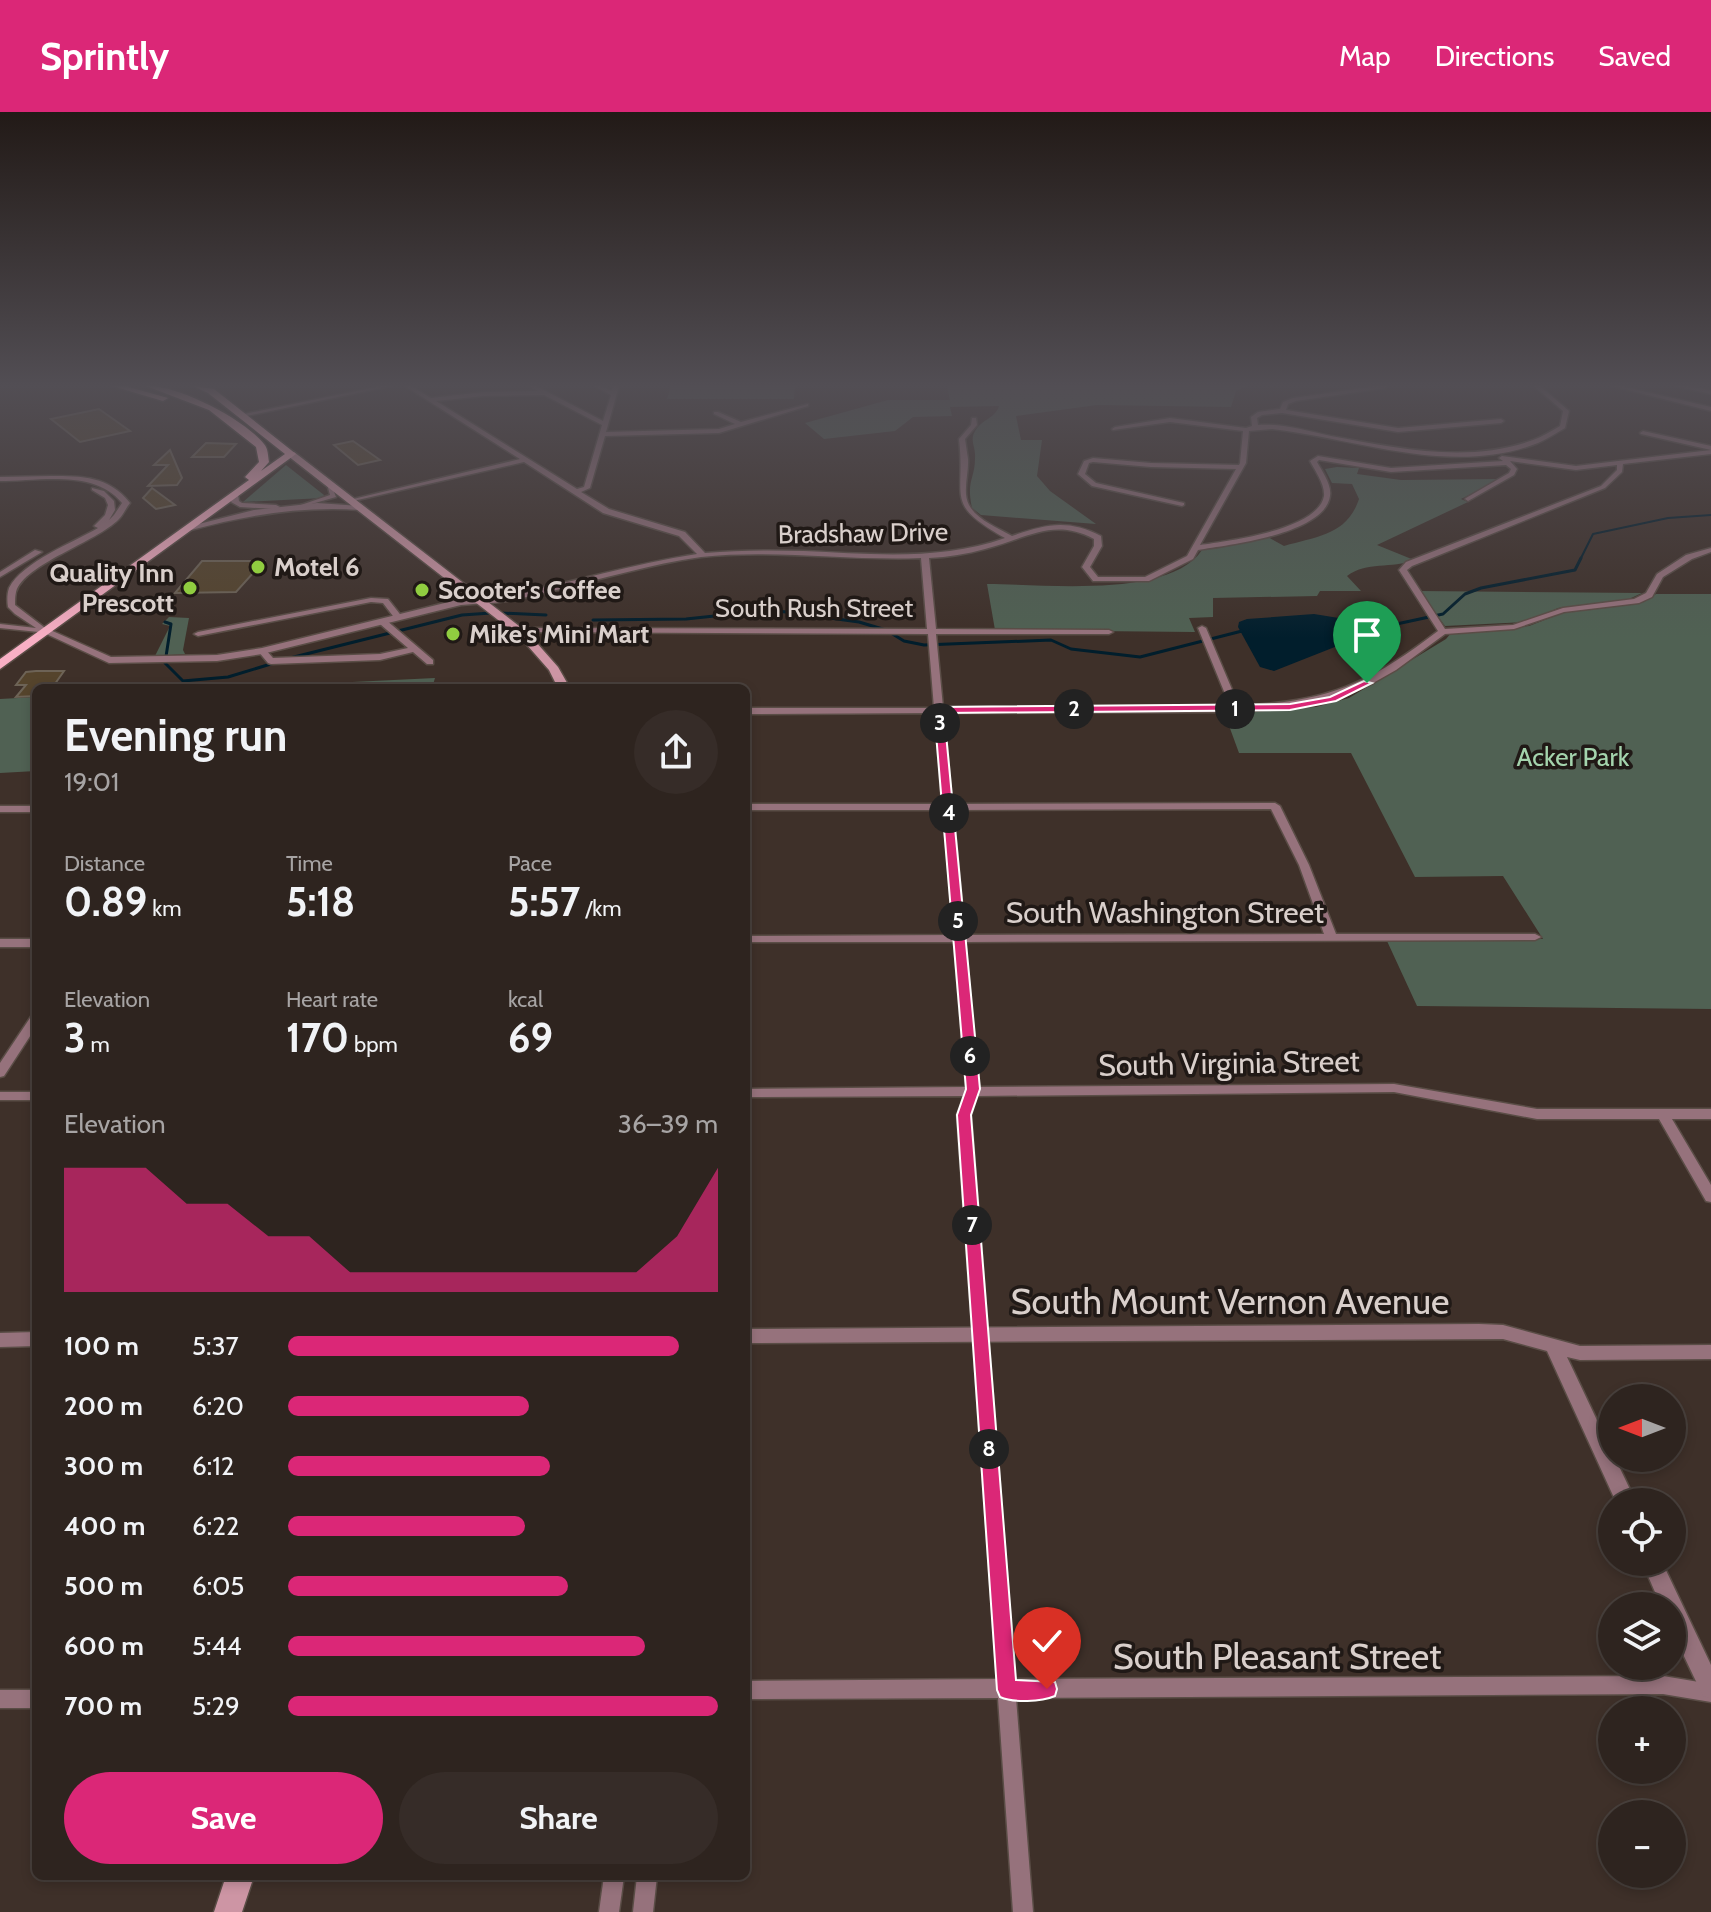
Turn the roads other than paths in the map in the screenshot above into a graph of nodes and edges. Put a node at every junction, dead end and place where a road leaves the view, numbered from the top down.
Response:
1 (254, 470) edge
2 (270, 470) edge
3 (311, 470) edge
4 (487, 470) edge
5 (542, 470) edge
6 (591, 470) edge
7 (964, 470) edge
8 (1083, 470) edge
9 (1239, 470) edge
10 (1317, 470) edge
11 (1514, 470) edge
12 (1620, 470) edge
13 (589, 477) junction
14 (0, 482) edge
15 (564, 483) junction
16 (329, 485) junction
17 (579, 491) junction
18 (236, 495) junction
19 (1468, 499) dead end
20 (1182, 504) dead end
21 (356, 505) junction
22 (302, 506) junction
23 (276, 507) junction
24 (191, 527) junction
25 (1009, 537) junction
26 (169, 540) junction
27 (1197, 548) junction
28 (1711, 550) edge
29 (703, 555) junction
30 (925, 556) junction
31 (0, 575) edge
32 (483, 601) junction
33 (399, 618) junction
34 (383, 622) junction
35 (0, 626) edge
36 (1202, 628) dead end
37 (519, 630) junction
38 (45, 631) junction
39 (934, 631) junction
40 (1109, 632) dead end
41 (1443, 632) junction
42 (198, 634) dead end
43 (411, 650) junction
44 (262, 651) junction
45 (430, 662) dead end
46 (0, 665) edge
47 (561, 684) edge
48 (1236, 709) junction
49 (939, 710) junction
50 (750, 711) edge
51 (750, 807) edge
52 (949, 807) junction
53 (0, 809) edge
54 (32, 809) edge
55 (1331, 937) junction
56 (1535, 937) dead end
57 (750, 939) edge
58 (959, 940) junction
59 (0, 943) edge
60 (32, 943) edge
61 (32, 1024) edge
62 (0, 1073) edge
63 (973, 1089) junction
64 (750, 1093) edge
65 (0, 1096) edge
66 (32, 1096) edge
67 (1662, 1113) junction
68 (1711, 1114) edge
69 (1711, 1197) edge
70 (981, 1335) junction
71 (750, 1336) edge
72 (32, 1339) edge
73 (0, 1340) edge
74 (1554, 1348) junction
75 (1711, 1352) edge
76 (1619, 1488) edge
77 (1686, 1638) edge
78 (750, 1690) edge
79 (1007, 1690) junction
80 (1711, 1691) edge
81 (0, 1699) edge
82 (32, 1699) edge
83 (239, 1880) edge
84 (613, 1880) edge
85 (647, 1880) edge
86 (228, 1912) edge
87 (609, 1912) edge
88 (643, 1912) edge
89 (1023, 1912) edge

1 - 26 main road
2 - 18 main road
3 - 16 main road
4 - 21 street
5 - 15 street
6 - 13 street
7 - 25 street
8 - 20 street
9 - 27 street, Bradshaw Drive
10 - 27 street
11 - 19 street
12 - 41 street
13 - 15 street
13 - 17 street
14 - 31 street
14 - 38 street
15 - 17 street
16 - 21 main road
16 - 22 street
17 - 29 street
18 - 23 street
18 - 24 main road
21 - 22 street
21 - 32 main road
22 - 23 street
23 - 24 street
24 - 26 main road
25 - 27 street, Bradshaw Drive
25 - 30 street, Bradshaw Drive
26 - 38 main road
28 - 41 street
29 - 30 street, Bradshaw Drive
29 - 32 street, Bradshaw Drive
30 - 39 street
32 - 33 street
32 - 37 main road
33 - 34 street
33 - 42 street
34 - 43 street
34 - 44 street
35 - 38 street
36 - 48 street
37 - 39 street, South Rush Street
37 - 47 main road
38 - 44 street
38 - 46 main road
39 - 40 street, South Rush Street
39 - 49 street
41 - 48 street
43 - 44 street
43 - 45 street
48 - 49 street
49 - 50 street
49 - 52 street
51 - 52 street
52 - 55 street
52 - 58 street
53 - 54 street
55 - 56 street, South Washington Street
55 - 58 street, South Washington Street
57 - 58 street, South Washington Street
58 - 63 street
59 - 60 street
61 - 62 street
63 - 64 street, South Virginia Street
63 - 67 street, South Virginia Street
63 - 70 street
65 - 66 street
67 - 68 street, South Virginia Street
67 - 69 street
70 - 71 street, South Mount Vernon Avenue
70 - 74 street, South Mount Vernon Avenue
70 - 79 street
72 - 73 street
74 - 75 street, South Mount Vernon Avenue
74 - 76 street
77 - 80 street
78 - 79 street, South Pleasant Street
79 - 80 street, South Pleasant Street
79 - 89 street
81 - 82 street
83 - 86 main road
84 - 87 street
85 - 88 street

